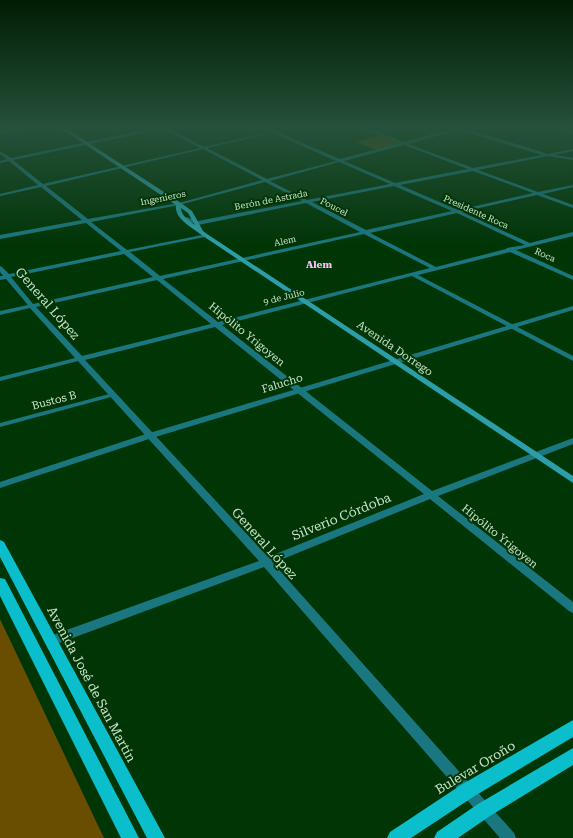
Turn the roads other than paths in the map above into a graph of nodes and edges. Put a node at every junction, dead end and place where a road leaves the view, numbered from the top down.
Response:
1 (19, 166) edge
2 (125, 166) edge
3 (239, 166) edge
4 (322, 166) edge
5 (352, 166) edge
6 (463, 166) edge
7 (492, 166) edge
8 (121, 167) junction
9 (473, 170) junction
10 (267, 181) junction
11 (43, 185) junction
12 (395, 185) junction
13 (573, 186) edge
14 (540, 194) junction
15 (0, 195) edge
16 (306, 202) junction
17 (179, 204) junction
18 (573, 207) edge
19 (458, 212) junction
20 (186, 220) junction
21 (86, 221) junction
22 (198, 223) junction
23 (365, 232) junction
24 (572, 235) edge
25 (205, 236) junction
26 (0, 237) edge
27 (528, 244) junction
28 (509, 249) junction
29 (126, 251) junction
30 (242, 260) junction
31 (0, 268) edge
32 (434, 268) junction
33 (412, 274) junction
34 (4, 277) edge
35 (158, 278) junction
36 (573, 278) edge
37 (304, 301) junction
38 (32, 306) junction
39 (573, 308) edge
40 (0, 313) edge
41 (216, 323) junction
42 (512, 327) junction
43 (80, 359) junction
44 (573, 359) edge
45 (396, 361) junction
46 (0, 379) edge
47 (299, 390) junction
48 (113, 395) junction
49 (0, 425) edge
50 (149, 436) junction
51 (573, 441) edge
52 (535, 456) junction
53 (573, 480) edge
54 (0, 485) edge
55 (431, 495) junction
56 (0, 545) edge
57 (266, 562) junction
58 (0, 583) edge
59 (573, 608) edge
60 (51, 641) junction
61 (573, 728) edge
62 (573, 756) edge
63 (467, 791) junction
64 (484, 810) junction
65 (130, 838) edge
66 (156, 838) edge
67 (396, 838) edge
68 (443, 838) edge
69 (509, 838) edge

1 - 11 street, Hipólito Yrigoyen
2 - 8 street
3 - 10 street, Poucel
4 - 10 street, Ingenieros
5 - 12 street, Presidente Roca
6 - 9 street
7 - 9 street, Berón de Astrada
8 - 11 street
8 - 17 main road, Avenida Dorrego
9 - 12 street, Berón de Astrada
9 - 14 street
10 - 16 street, Poucel
10 - 17 street, Ingenieros
11 - 15 street
11 - 21 street, Hipólito Yrigoyen
12 - 16 street, Berón de Astrada
12 - 19 street, Presidente Roca
13 - 14 street, Alem
14 - 18 street
14 - 19 street, Alem
16 - 22 street, Berón de Astrada
16 - 23 street, Poucel
17 - 20 main road, Avenida Dorrego
17 - 21 street, Ingenieros
17 - 22 main road, Avenida Dorrego
19 - 23 street, Alem
19 - 27 street, Presidente Roca
20 - 22 street, Berón de Astrada
20 - 25 main road, Avenida Dorrego
21 - 26 street, Ingenieros
21 - 29 street, Hipólito Yrigoyen
22 - 25 main road, Avenida Dorrego
23 - 30 street, Alem
23 - 32 street, Poucel
24 - 27 street, 9 de Julio
25 - 29 street
25 - 30 main road, Avenida Dorrego
27 - 28 street, 9 de Julio
28 - 32 street, 9 de Julio
28 - 36 street, Roca
29 - 34 street
29 - 35 street, Hipólito Yrigoyen
30 - 35 street, Alem
30 - 37 main road, Avenida Dorrego
31 - 34 street, General López
32 - 33 street, 9 de Julio
33 - 37 street, 9 de Julio
33 - 42 street
34 - 38 street, General López
35 - 38 street, Alem
35 - 41 street, Hipólito Yrigoyen
37 - 41 street, 9 de Julio
37 - 45 main road, Avenida Dorrego
38 - 40 street, Alem
38 - 43 street, General López
39 - 42 street, Falucho
41 - 43 street, 9 de Julio
41 - 47 street, Hipólito Yrigoyen
42 - 44 street
42 - 45 street, Falucho
43 - 46 street, 9 de Julio
43 - 48 street, General López
45 - 47 street, Falucho
45 - 52 main road, Avenida Dorrego
47 - 50 street, Falucho
47 - 55 street, Hipólito Yrigoyen
48 - 49 lane, Bustos B
48 - 50 street, General López
50 - 54 street, Falucho
50 - 57 street, General López
51 - 52 street, Silverio Córdoba
52 - 53 main road, Avenida Dorrego
52 - 55 street, Silverio Córdoba
55 - 57 street, Silverio Córdoba
55 - 59 street, Hipólito Yrigoyen
56 - 60 main road, Avenida José de San Martín
57 - 60 street, Silverio Córdoba
57 - 63 street, General López
58 - 65 main road
60 - 66 main road, Avenida José de San Martín
61 - 63 main road, Bulevar Oroño
62 - 64 main road
63 - 64 street, General López
63 - 67 main road, Bulevar Oroño
64 - 68 main road
64 - 69 street, General López

